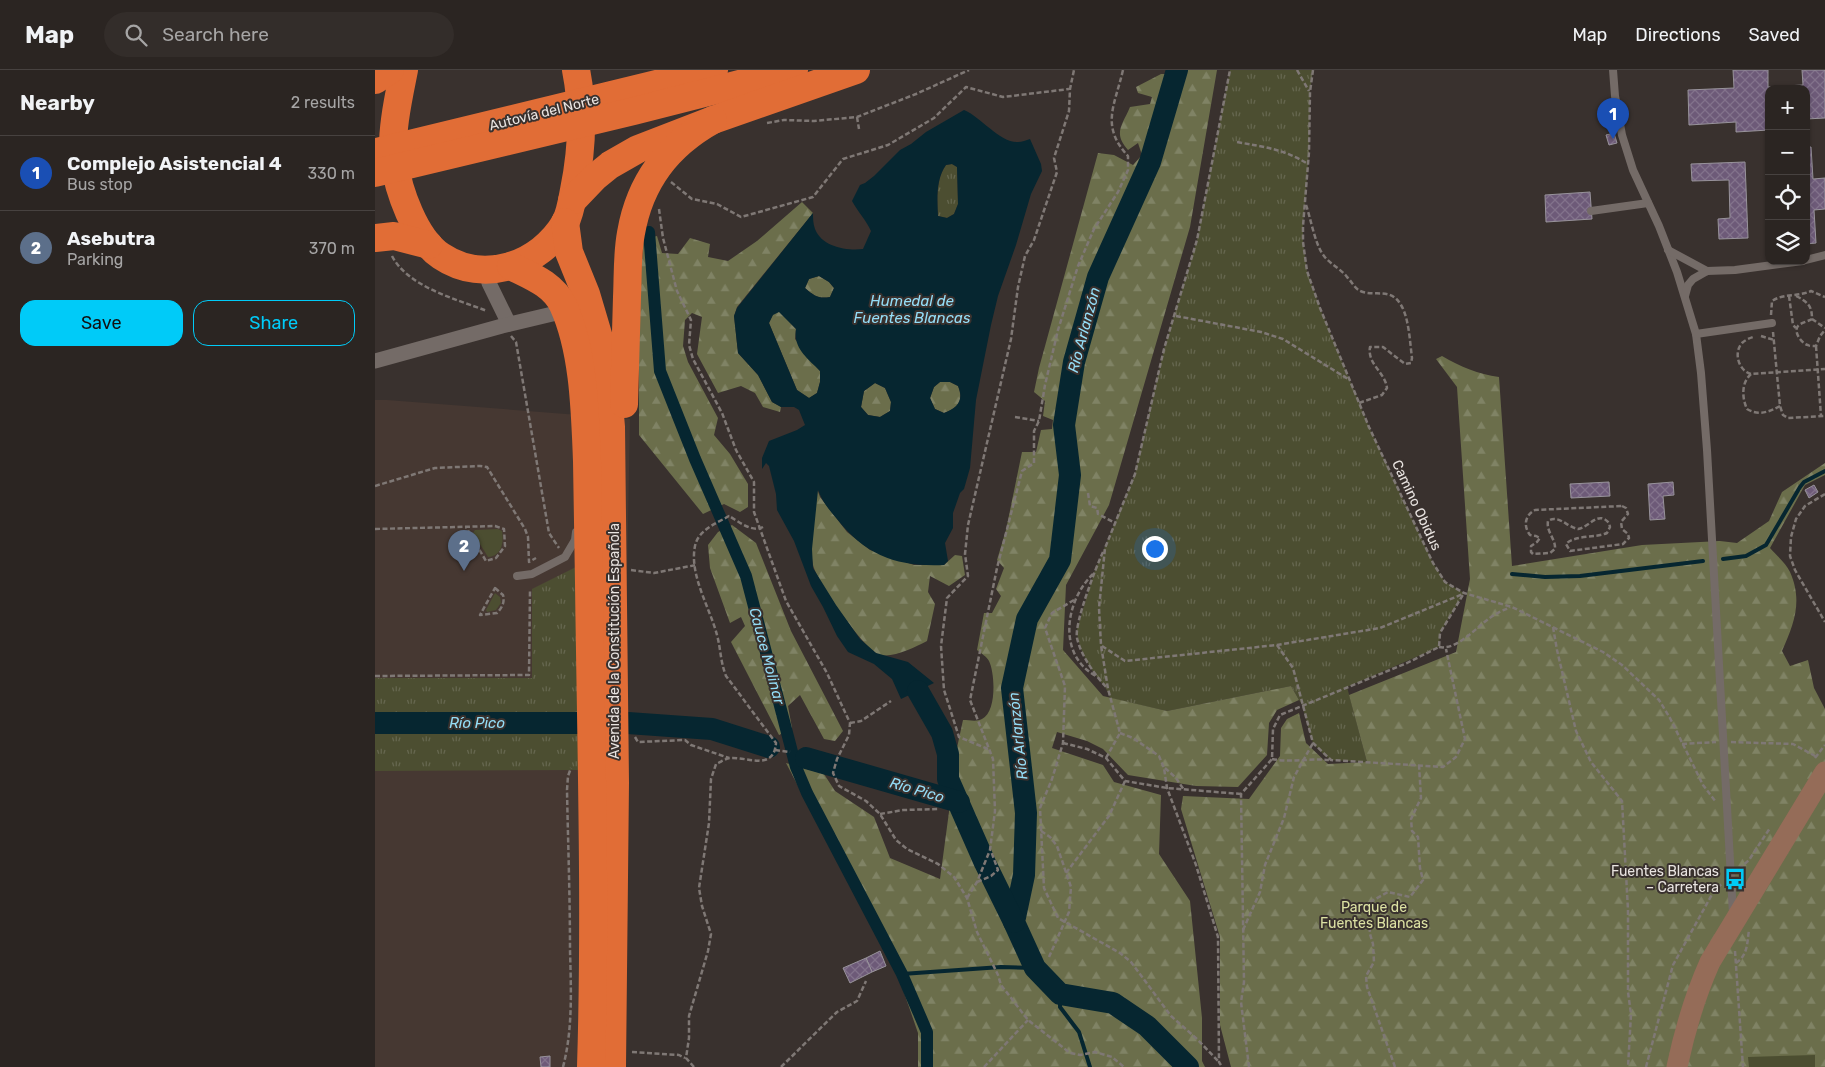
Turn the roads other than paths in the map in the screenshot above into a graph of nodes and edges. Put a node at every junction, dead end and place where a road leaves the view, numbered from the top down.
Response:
1 (390, 70) edge
2 (404, 70) edge
3 (576, 70) edge
4 (713, 70) edge
5 (794, 70) edge
6 (856, 70) edge
7 (1613, 70) edge
8 (375, 80) edge
9 (634, 100) junction
10 (713, 120) junction
11 (427, 150) junction
12 (375, 152) edge
13 (375, 173) edge
14 (1648, 203) junction
15 (569, 211) junction
16 (1591, 211) dead end
17 (375, 238) edge
18 (429, 245) junction
19 (1668, 250) junction
20 (1825, 255) edge
21 (1810, 259) edge
22 (1773, 265) edge
23 (498, 268) junction
24 (1707, 271) junction
25 (1685, 296) junction
26 (565, 311) junction
27 (1772, 323) road end
28 (509, 324) junction
29 (1696, 334) junction
30 (375, 361) edge
31 (583, 395) junction
32 (576, 426) dead end
33 (577, 525) dead end
34 (517, 576) dead end
35 (614, 625) junction
36 (609, 726) junction
37 (1823, 765) edge
38 (1734, 923) junction
39 (612, 1059) edge
40 (591, 1067) edge
41 (1677, 1067) edge

1 - 8 highway
2 - 18 highway
3 - 15 highway
4 - 9 highway, Autovía del Norte
5 - 9 highway
6 - 10 highway
7 - 14 lane
9 - 11 highway, Autovía del Norte
10 - 15 highway
10 - 35 highway
11 - 12 highway, Autovía del Norte
11 - 13 highway, Autovía del Norte
14 - 16 lane
14 - 19 lane
15 - 23 highway
15 - 35 highway, Avenida de la Constitución Española
17 - 18 highway
18 - 23 highway, Avenida de la Constitución Española
19 - 24 lane
19 - 25 lane
20 - 21 lane
22 - 24 lane
23 - 26 highway, Avenida de la Constitución Española
23 - 28 street
24 - 25 lane
25 - 29 lane
26 - 28 street
26 - 31 highway, Avenida de la Constitución Española
27 - 29 lane
28 - 30 street
29 - 38 lane
31 - 32 lane
31 - 36 highway, Avenida de la Constitución Española
33 - 34 lane
35 - 36 highway, Avenida de la Constitución Española
36 - 39 highway, Avenida de la Constitución Española
36 - 40 highway, Avenida de la Constitución Española
37 - 38 main road
38 - 41 main road

